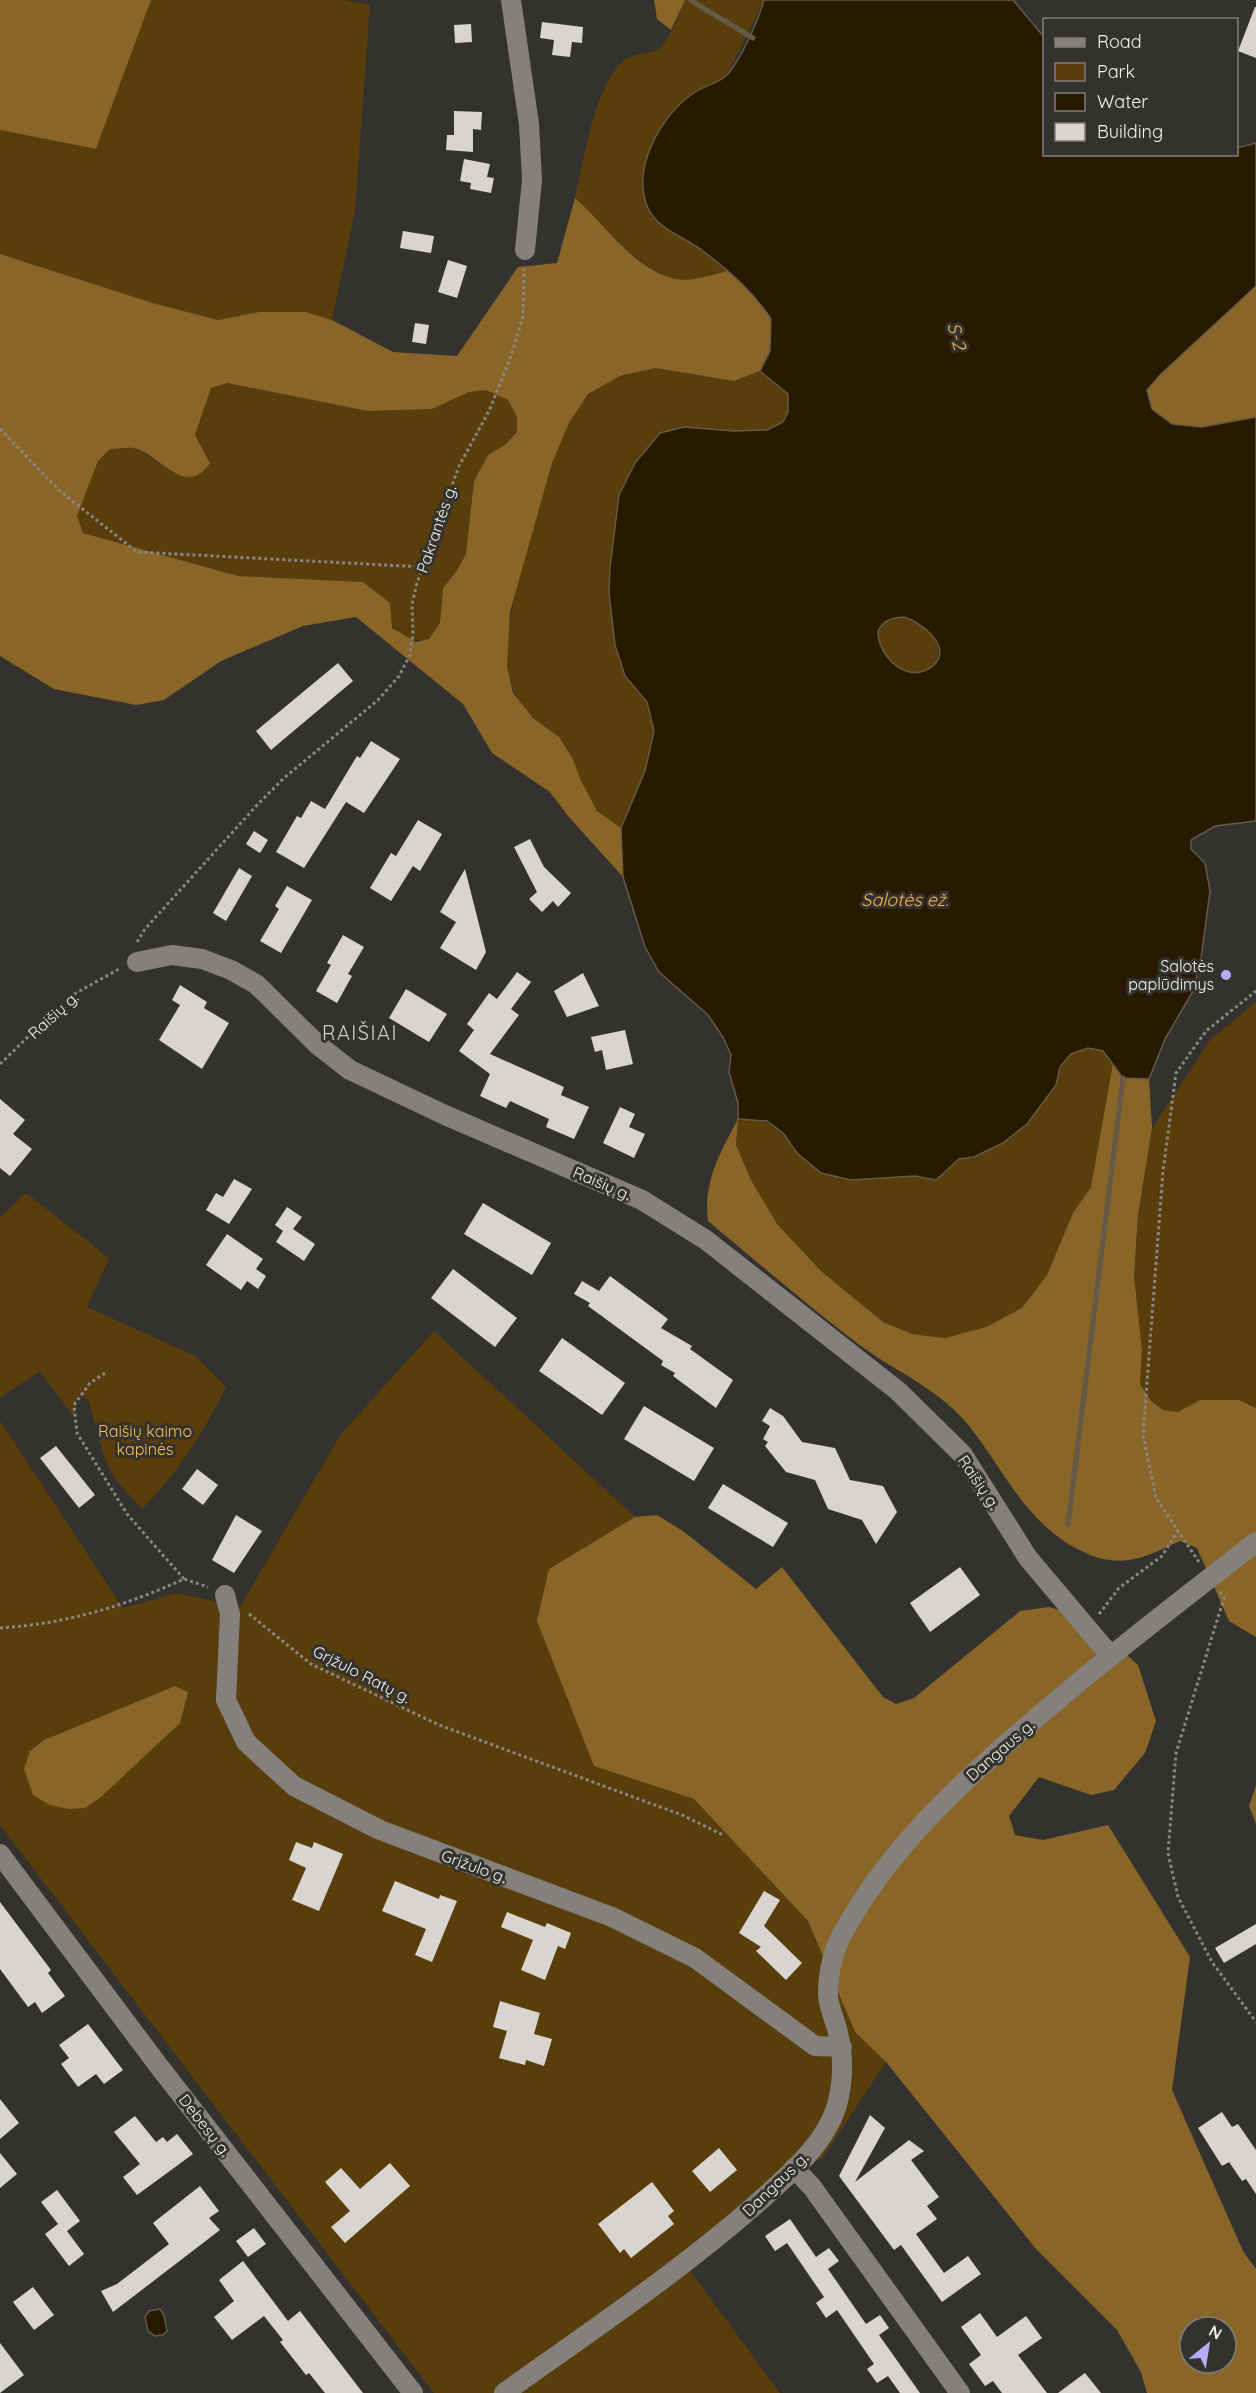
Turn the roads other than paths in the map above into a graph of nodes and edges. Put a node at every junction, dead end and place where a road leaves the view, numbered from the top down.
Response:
1 (511, 0) edge
2 (525, 250) road end
3 (137, 962) road end
4 (1256, 1542) edge
5 (225, 1595) road end
6 (1109, 1654) junction
7 (0, 1854) edge
8 (842, 2047) junction
9 (794, 2168) junction
10 (412, 2393) edge
11 (504, 2393) edge
12 (960, 2393) edge

1 - 2 street
3 - 6 street, Raišių g.
4 - 6 street, Dangaus g.
5 - 8 street, Grįžulo g.
6 - 8 street, Dangaus g.
7 - 10 street, Debesų g.
8 - 9 street, Dangaus g.
9 - 11 street, Dangaus g.
9 - 12 street

